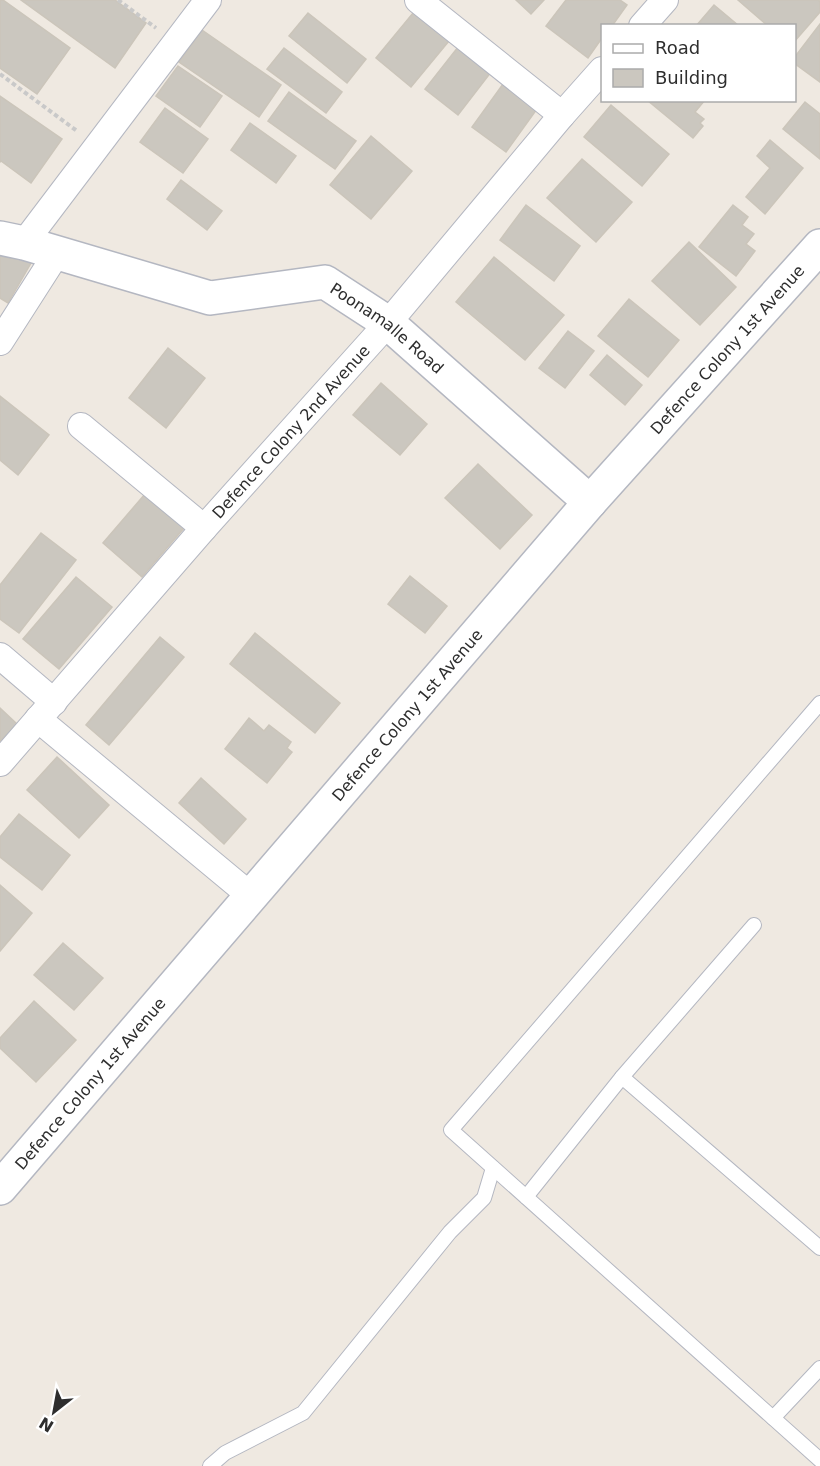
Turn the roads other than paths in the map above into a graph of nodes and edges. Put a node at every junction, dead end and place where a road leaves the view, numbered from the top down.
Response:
1 (208, 0) edge
2 (418, 0) edge
3 (665, 0) edge
4 (644, 24) edge
5 (601, 72) edge
6 (562, 115) junction
7 (12, 240) edge
8 (820, 246) edge
9 (57, 253) junction
10 (388, 323) junction
11 (0, 342) edge
12 (81, 426) dead end
13 (590, 502) junction
14 (204, 528) junction
15 (0, 656) edge
16 (820, 703) edge
17 (46, 711) junction
18 (0, 763) edge
19 (251, 896) junction
20 (754, 925) dead end
21 (622, 1077) junction
22 (493, 1168) junction
23 (0, 1188) edge
24 (526, 1197) junction
25 (820, 1248) edge
26 (820, 1368) edge
27 (773, 1418) junction
28 (820, 1460) edge
29 (210, 1466) edge

1 - 7 street
2 - 6 street
3 - 4 street
5 - 6 street, Defence Colony 2nd Avenue
6 - 10 street, Defence Colony 2nd Avenue
7 - 9 street, Poonamalle Road
8 - 13 street, Defence Colony 1st Avenue
9 - 10 street, Poonamalle Road
9 - 11 street
10 - 13 street, Poonamalle Road
10 - 14 street, Defence Colony 2nd Avenue
12 - 14 street
13 - 19 street, Defence Colony 1st Avenue
14 - 17 street, Defence Colony 2nd Avenue
15 - 17 street
16 - 22 lane
17 - 18 street, Defence Colony 2nd Avenue
17 - 19 street
19 - 23 street, Defence Colony 1st Avenue
20 - 21 lane
21 - 24 lane
21 - 25 lane
22 - 24 lane
22 - 29 lane
24 - 27 lane
26 - 27 lane
27 - 28 lane

